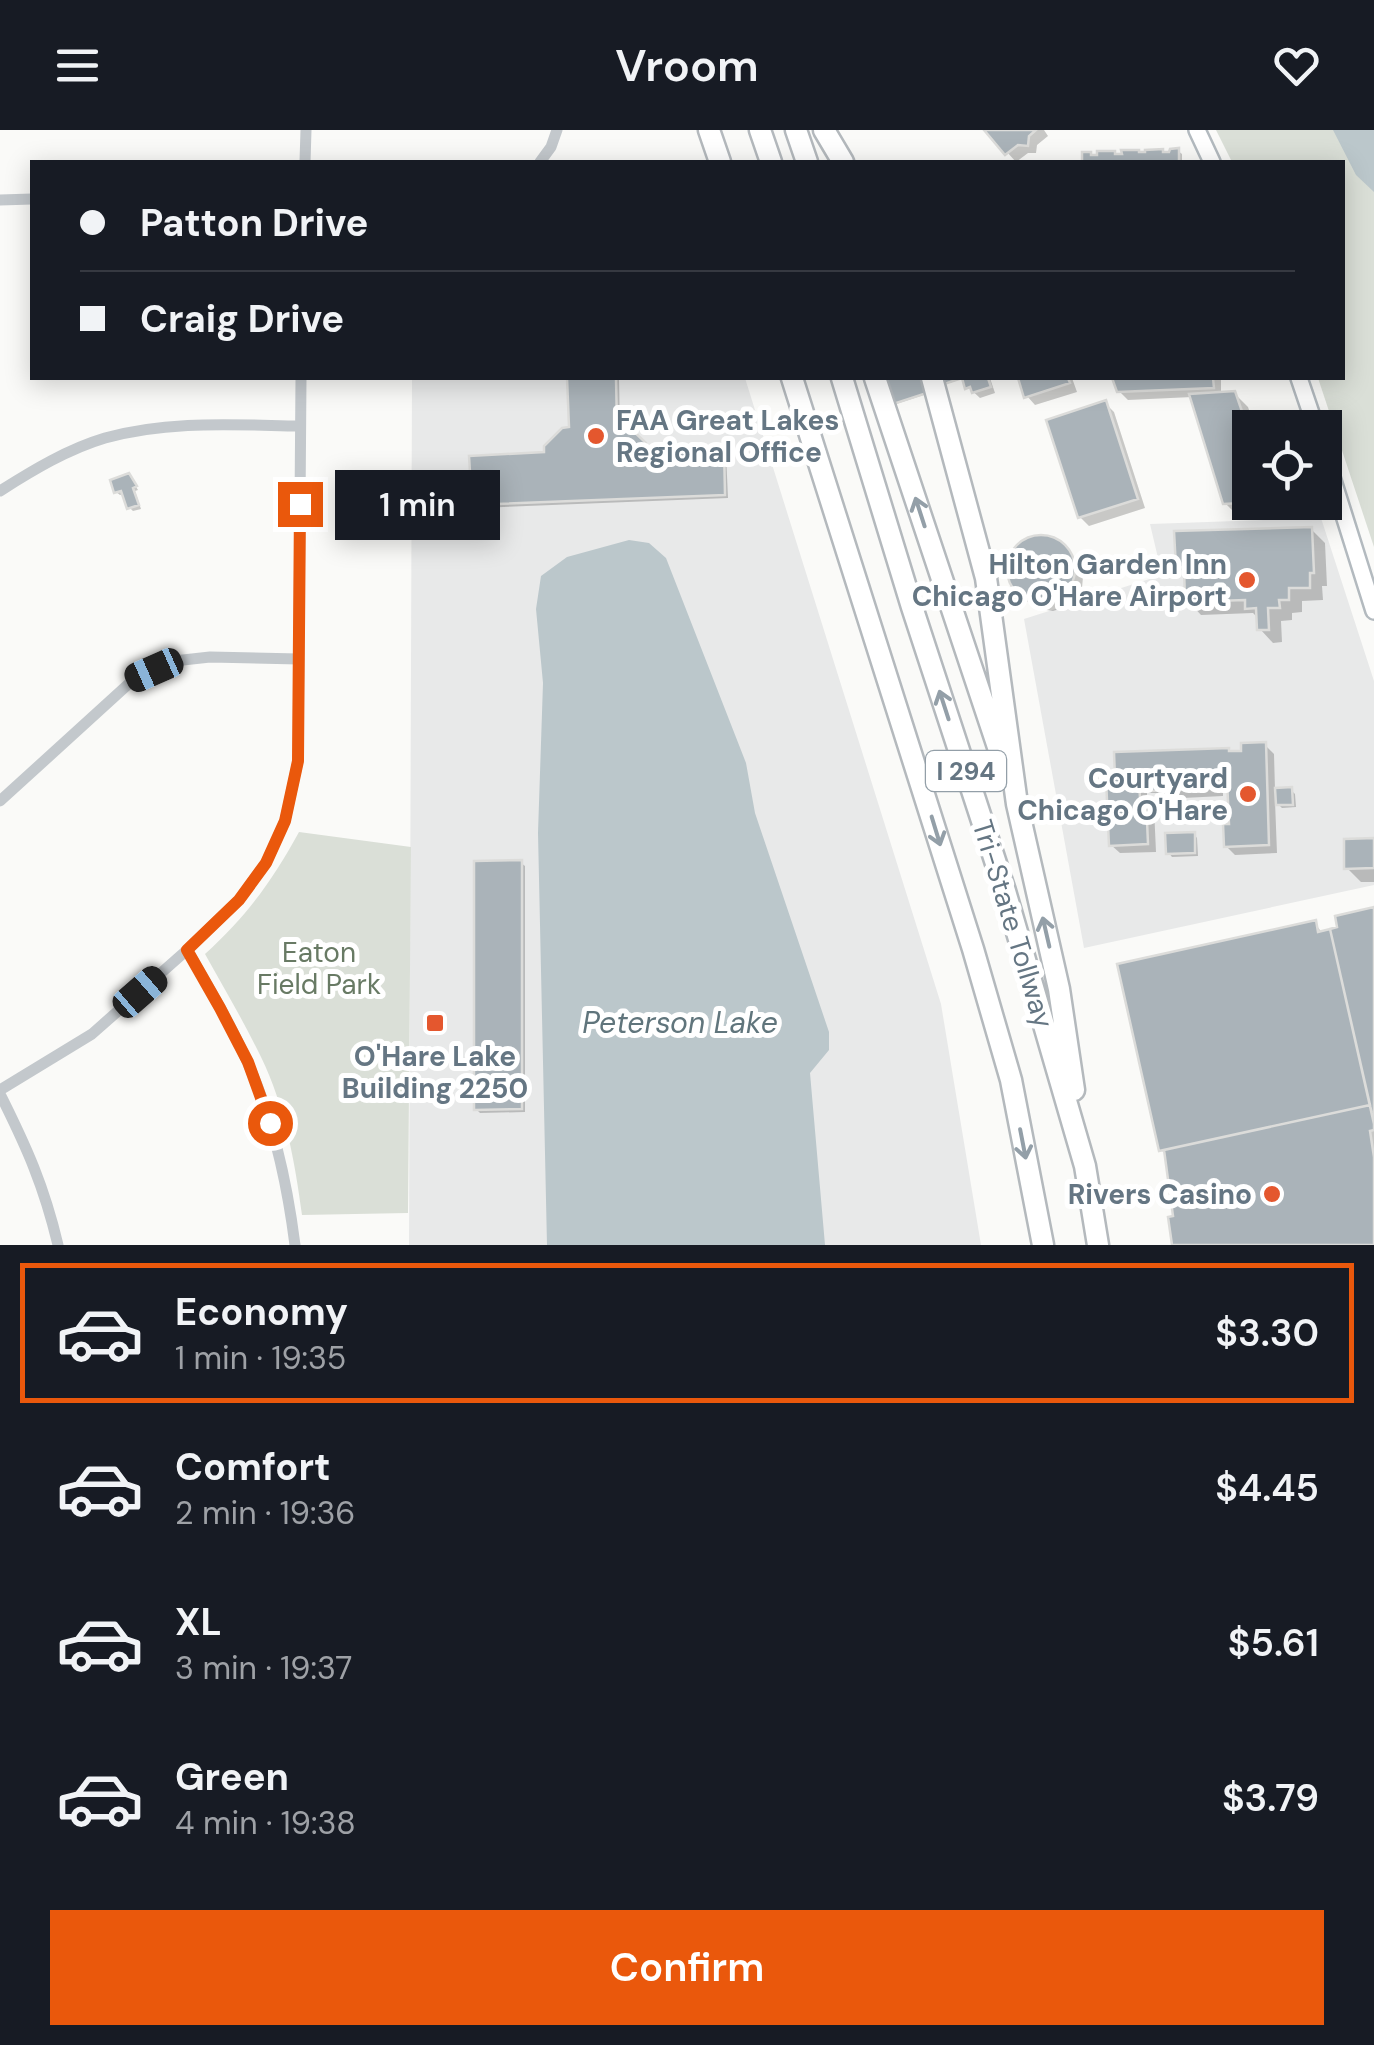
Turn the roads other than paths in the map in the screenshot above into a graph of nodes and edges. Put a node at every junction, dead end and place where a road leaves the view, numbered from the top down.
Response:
1 (306, 130) edge
2 (557, 130) edge
3 (709, 130) edge
4 (760, 130) edge
5 (796, 130) edge
6 (824, 130) edge
7 (1197, 130) edge
8 (305, 160) edge
9 (541, 160) edge
10 (719, 160) edge
11 (770, 160) edge
12 (806, 160) edge
13 (842, 160) edge
14 (1211, 160) edge
15 (30, 199) edge
16 (0, 200) edge
17 (301, 380) edge
18 (793, 380) edge
19 (843, 380) edge
20 (877, 380) edge
21 (933, 380) edge
22 (1300, 380) edge
23 (1310, 410) edge
24 (300, 426) junction
25 (0, 491) edge
26 (1342, 509) edge
27 (1374, 610) edge
28 (299, 659) junction
29 (0, 801) edge
30 (1017, 804) junction
31 (187, 950) junction
32 (0, 1092) edge
33 (1084, 1166) junction
34 (58, 1245) edge
35 (295, 1245) edge
36 (1044, 1245) edge
37 (1098, 1245) edge

1 - 8 street
2 - 9 street
3 - 10 highway
4 - 11 highway
5 - 12 highway
6 - 13 highway
7 - 14 main road
15 - 16 street
17 - 24 street
18 -> 36 highway, Tri-State Tollway / I 294
33 -> 19 highway, Tri-State Tollway / I 294
30 -> 20 highway
21 - 30 highway
22 - 23 main road
24 - 25 street
24 - 28 street
26 - 27 main road
28 - 29 street
28 - 31 street
33 -> 30 highway
31 - 32 street
31 - 35 street
32 - 34 street
33 - 37 highway, Tri-State Tollway / I 294

